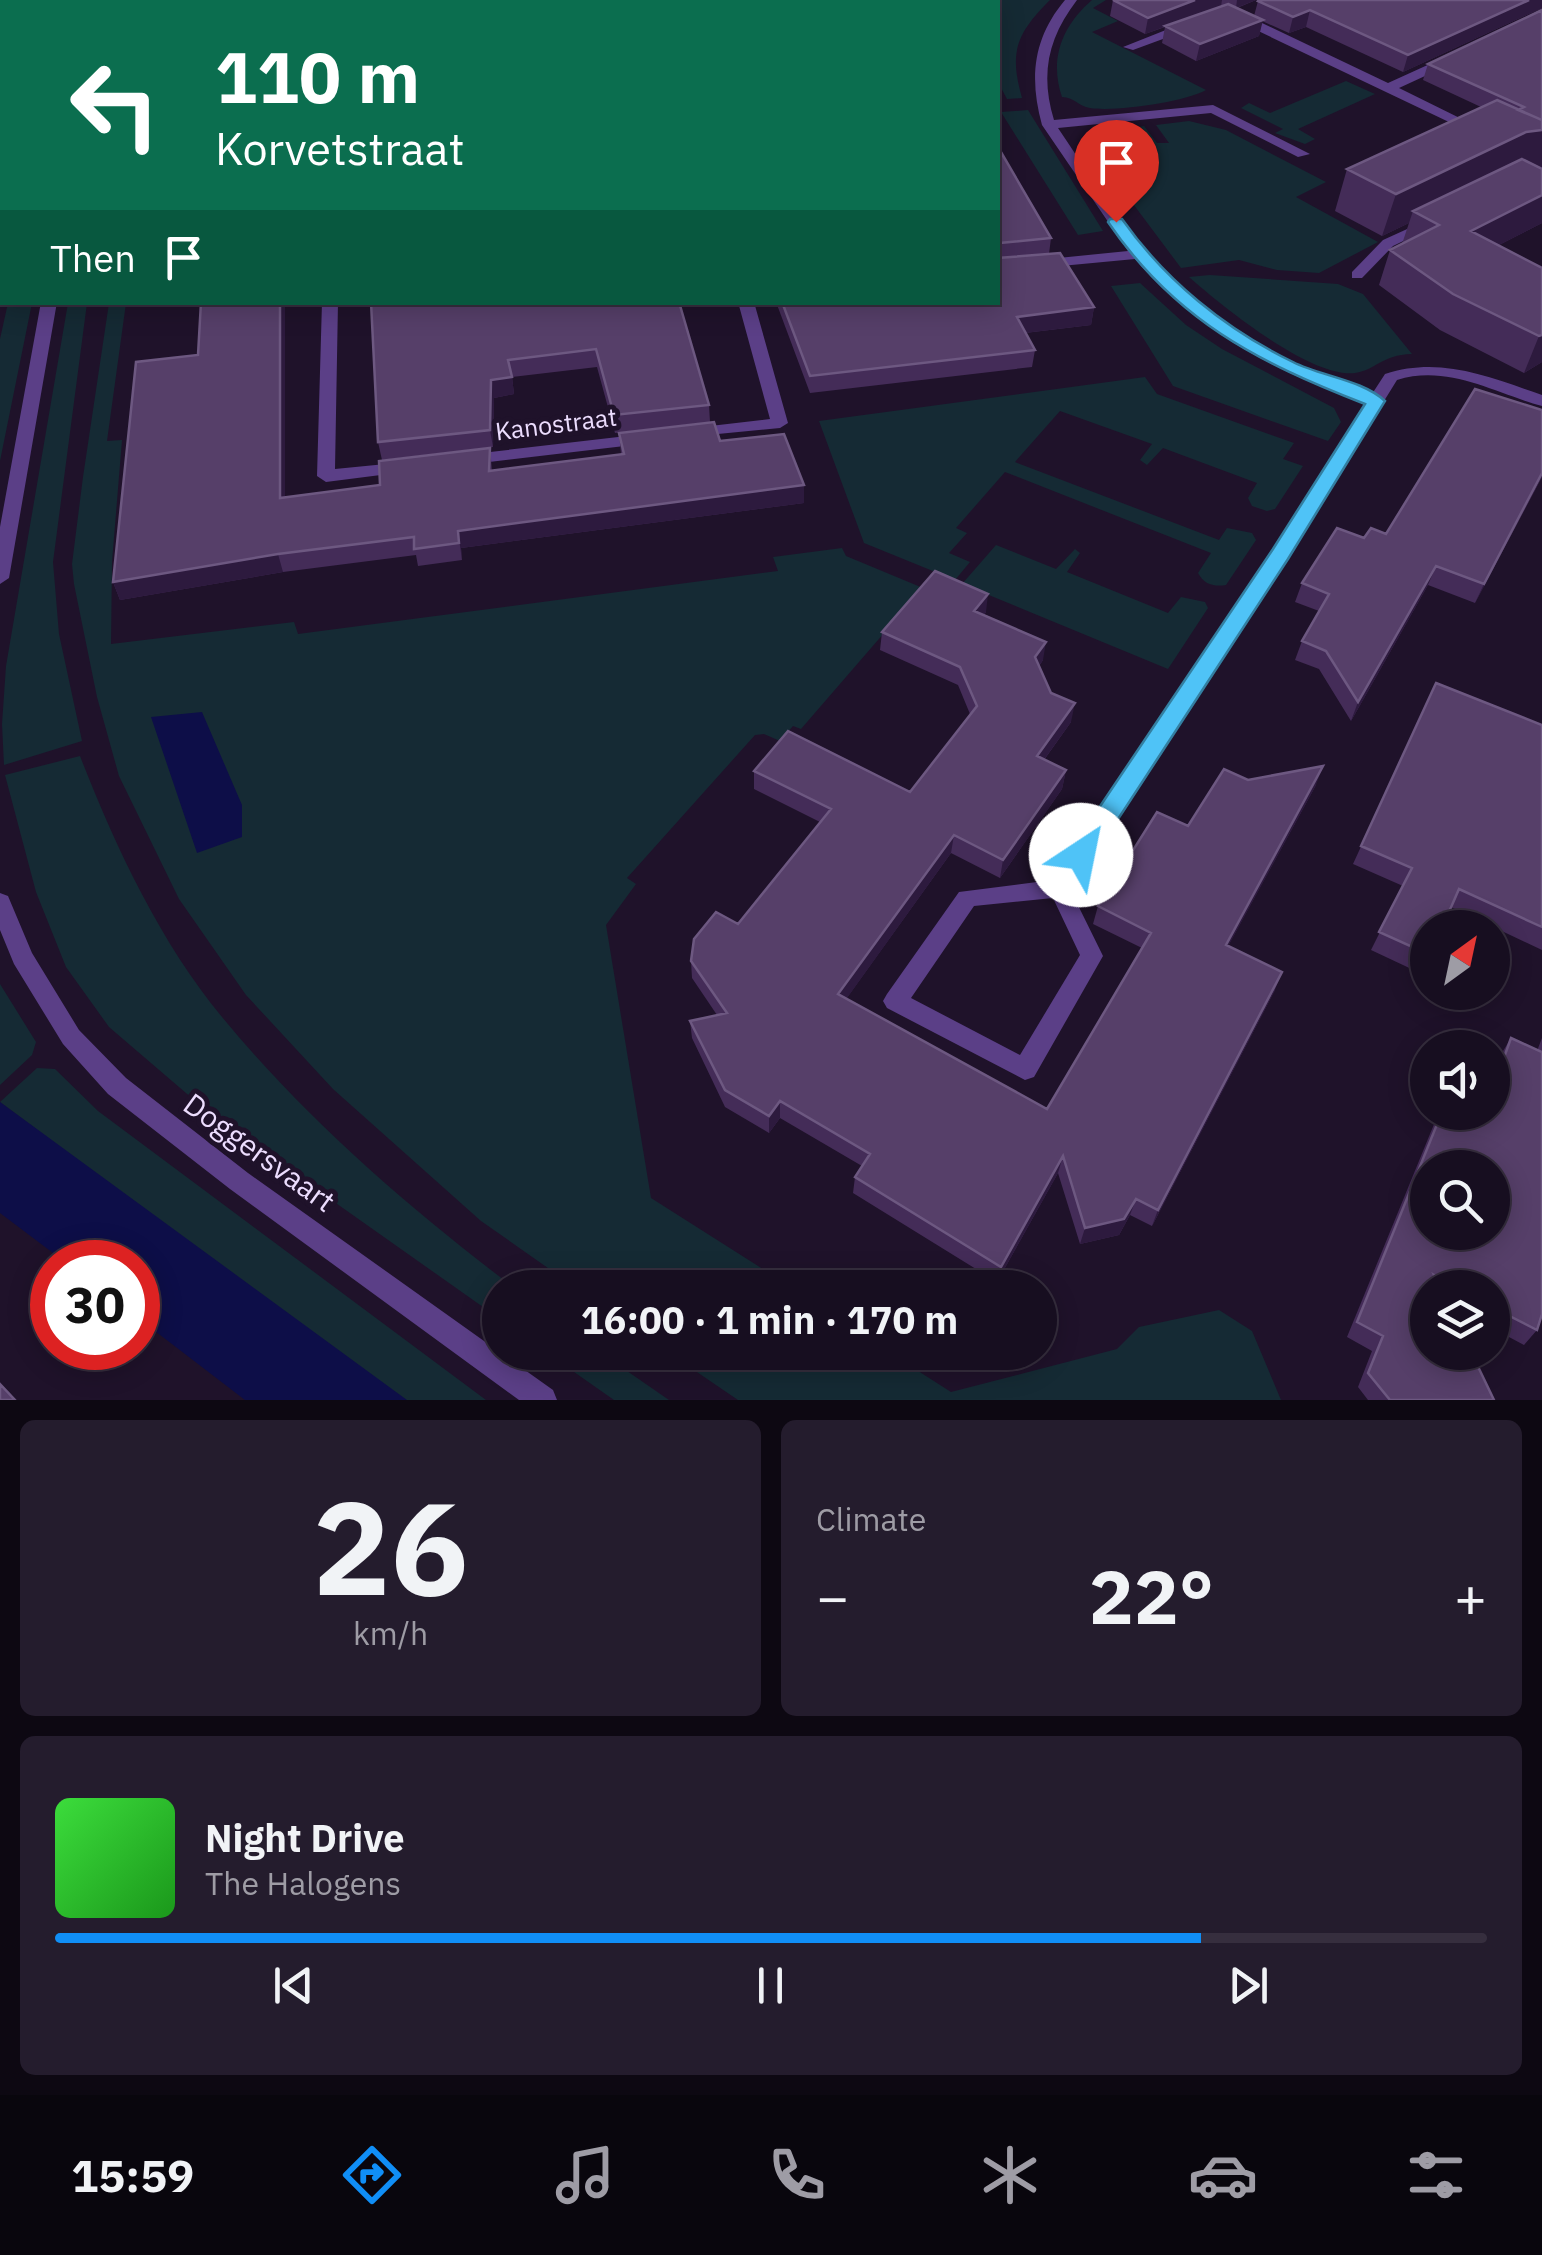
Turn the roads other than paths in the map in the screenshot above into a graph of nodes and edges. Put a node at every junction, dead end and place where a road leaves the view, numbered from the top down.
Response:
1 (1071, 0) edge
2 (1237, 13) edge
3 (1194, 24) edge
4 (1129, 47) dead end
5 (1457, 57) edge
6 (1388, 88) junction
7 (1050, 125) junction
8 (1490, 137) edge
9 (1302, 154) dead end
10 (1437, 219) edge
11 (1138, 254) junction
12 (1000, 268) edge
13 (1357, 275) dead end
14 (48, 305) edge
15 (330, 305) edge
16 (747, 305) edge
17 (1376, 401) junction
18 (1542, 401) edge
19 (0, 578) edge
20 (1059, 888) junction
21 (0, 902) edge
22 (543, 1400) edge

1 - 7 street
2 - 6 street
3 - 4 street
5 - 6 street
6 - 8 street
7 - 9 street
7 - 11 street
10 - 13 street
11 - 12 street
11 - 17 street
14 - 19 street
15 - 16 street, Kanostraat
17 - 18 street
17 - 20 street
20 - 20 street
21 - 22 street, Doggersvaart

